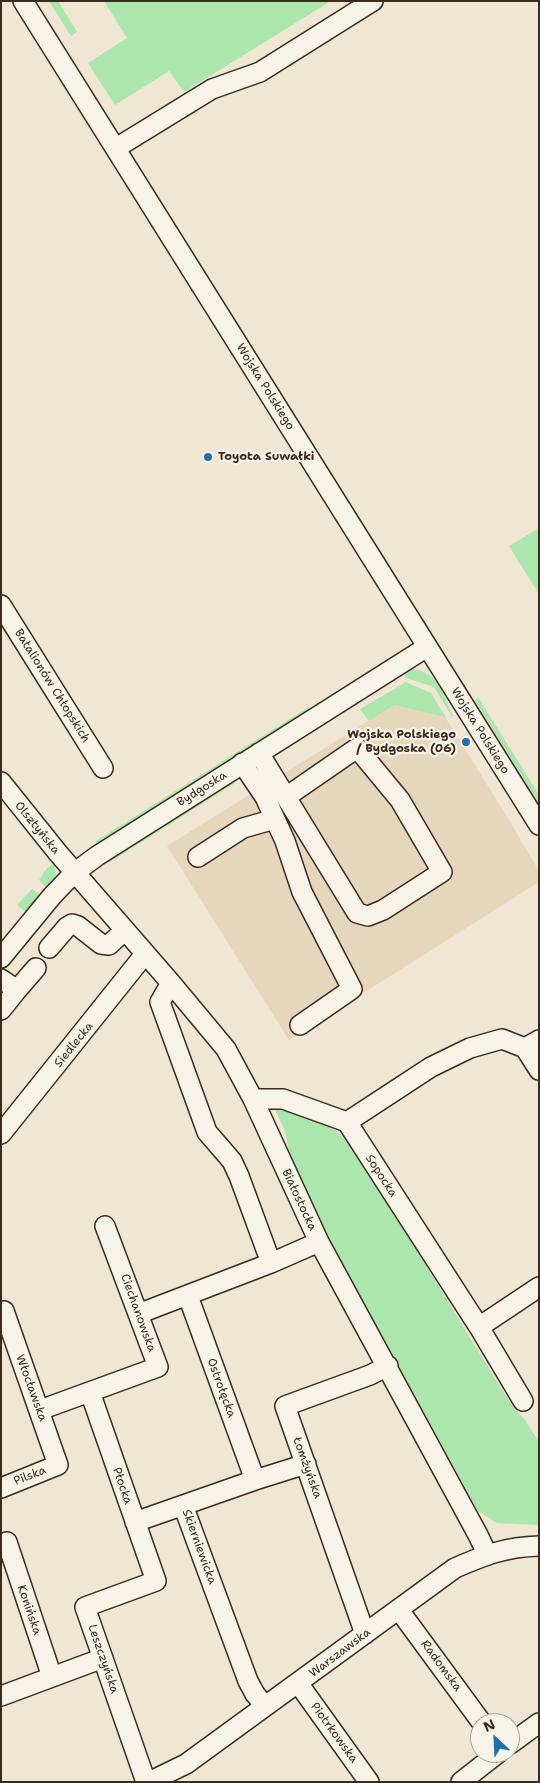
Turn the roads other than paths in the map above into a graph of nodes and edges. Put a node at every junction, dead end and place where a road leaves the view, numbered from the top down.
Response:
1 (22, 1) edge
2 (373, 1) edge
3 (116, 148) junction
4 (1, 604) edge
5 (427, 647) junction
6 (259, 753) junction
7 (242, 764) junction
8 (103, 768) dead end
9 (1, 782) edge
10 (286, 796) junction
11 (275, 819) junction
12 (539, 825) edge
13 (198, 857) dead end
14 (74, 872) junction
15 (125, 930) junction
16 (49, 948) dead end
17 (145, 954) junction
18 (1, 958) edge
19 (36, 968) dead end
20 (1, 978) edge
21 (172, 983) junction
22 (17, 990) junction
23 (1, 1010) edge
24 (300, 1025) dead end
25 (532, 1044) edge
26 (539, 1070) edge
27 (253, 1099) junction
28 (346, 1122) junction
29 (1, 1134) edge
30 (105, 1226) dead end
31 (319, 1242) junction
32 (271, 1263) junction
33 (539, 1287) edge
34 (188, 1296) junction
35 (4, 1311) dead end
36 (138, 1314) junction
37 (479, 1327) junction
38 (388, 1366) junction
39 (90, 1392) junction
40 (523, 1401) dead end
41 (40, 1410) junction
42 (306, 1464) junction
43 (58, 1465) joint
44 (255, 1480) junction
45 (1, 1488) edge
46 (183, 1505) junction
47 (135, 1522) junction
48 (3, 1537) edge
49 (539, 1546) edge
50 (487, 1554) junction
51 (156, 1580) joint
52 (399, 1610) junction
53 (365, 1634) junction
54 (103, 1658) junction
55 (52, 1677) junction
56 (298, 1683) junction
57 (1, 1696) edge
58 (265, 1706) junction
59 (475, 1713) edge
60 (539, 1723) edge
61 (520, 1737) edge
62 (485, 1763) edge
63 (176, 1777) edge
64 (148, 1782) edge
65 (369, 1782) edge
66 (461, 1782) edge

1 - 3 street, Wojska Polskiego
2 - 3 street
3 - 5 street, Wojska Polskiego
4 - 8 street, Batalionów Chłopskich
5 - 6 street, Bydgoska
5 - 12 street, Wojska Polskiego
6 - 7 street, Bydgoska
6 - 10 street
7 - 11 street
7 - 14 street, Bydgoska
9 - 14 street, Olsztyńska
10 - 10 street
11 - 13 street
11 - 24 street
14 - 15 street, Białostocka
14 - 18 street, Bydgoska
15 - 16 street
15 - 17 street, Białostocka
17 - 21 street, Białostocka
17 - 29 street, Siedlecka
19 - 22 street
20 - 22 street
21 - 27 street, Białostocka
21 - 32 street
22 - 23 street
25 - 26 street
25 - 28 street
27 - 28 street
27 - 31 street, Białostocka
28 - 37 street, Sopocka
30 - 36 street, Ciechanowska
31 - 32 street
31 - 38 street, Białostocka
32 - 34 street
33 - 37 street
34 - 36 street
34 - 44 street, Ostrołęcka
35 - 41 street, Włocławska
36 - 39 street, Ciechanowska
37 - 40 street, Sopocka
38 - 42 street, Łomżyńska
38 - 50 street, Białostocka
39 - 41 street, Ciechanowska
39 - 47 street, Płocka
41 - 43 street, Włocławska
42 - 44 street, Skierniewicka
42 - 53 street, Łomżyńska
43 - 45 street, Pilska
44 - 46 street, Skierniewicka
46 - 47 street
46 - 58 street, Skierniewicka
47 - 51 street, Płocka
48 - 55 street, Konińska
49 - 50 street, Warszawska
50 - 52 street, Warszawska
51 - 54 street, Leszczyńska
52 - 53 street, Warszawska
52 - 59 street, Radomska
53 - 56 street, Warszawska
54 - 55 street
54 - 64 street, Leszczyńska
55 - 57 street
56 - 58 street, Warszawska
56 - 65 street, Piotrkowska
58 - 63 street, Warszawska
60 - 61 street
62 - 66 street
63 - 64 street, Warszawska

